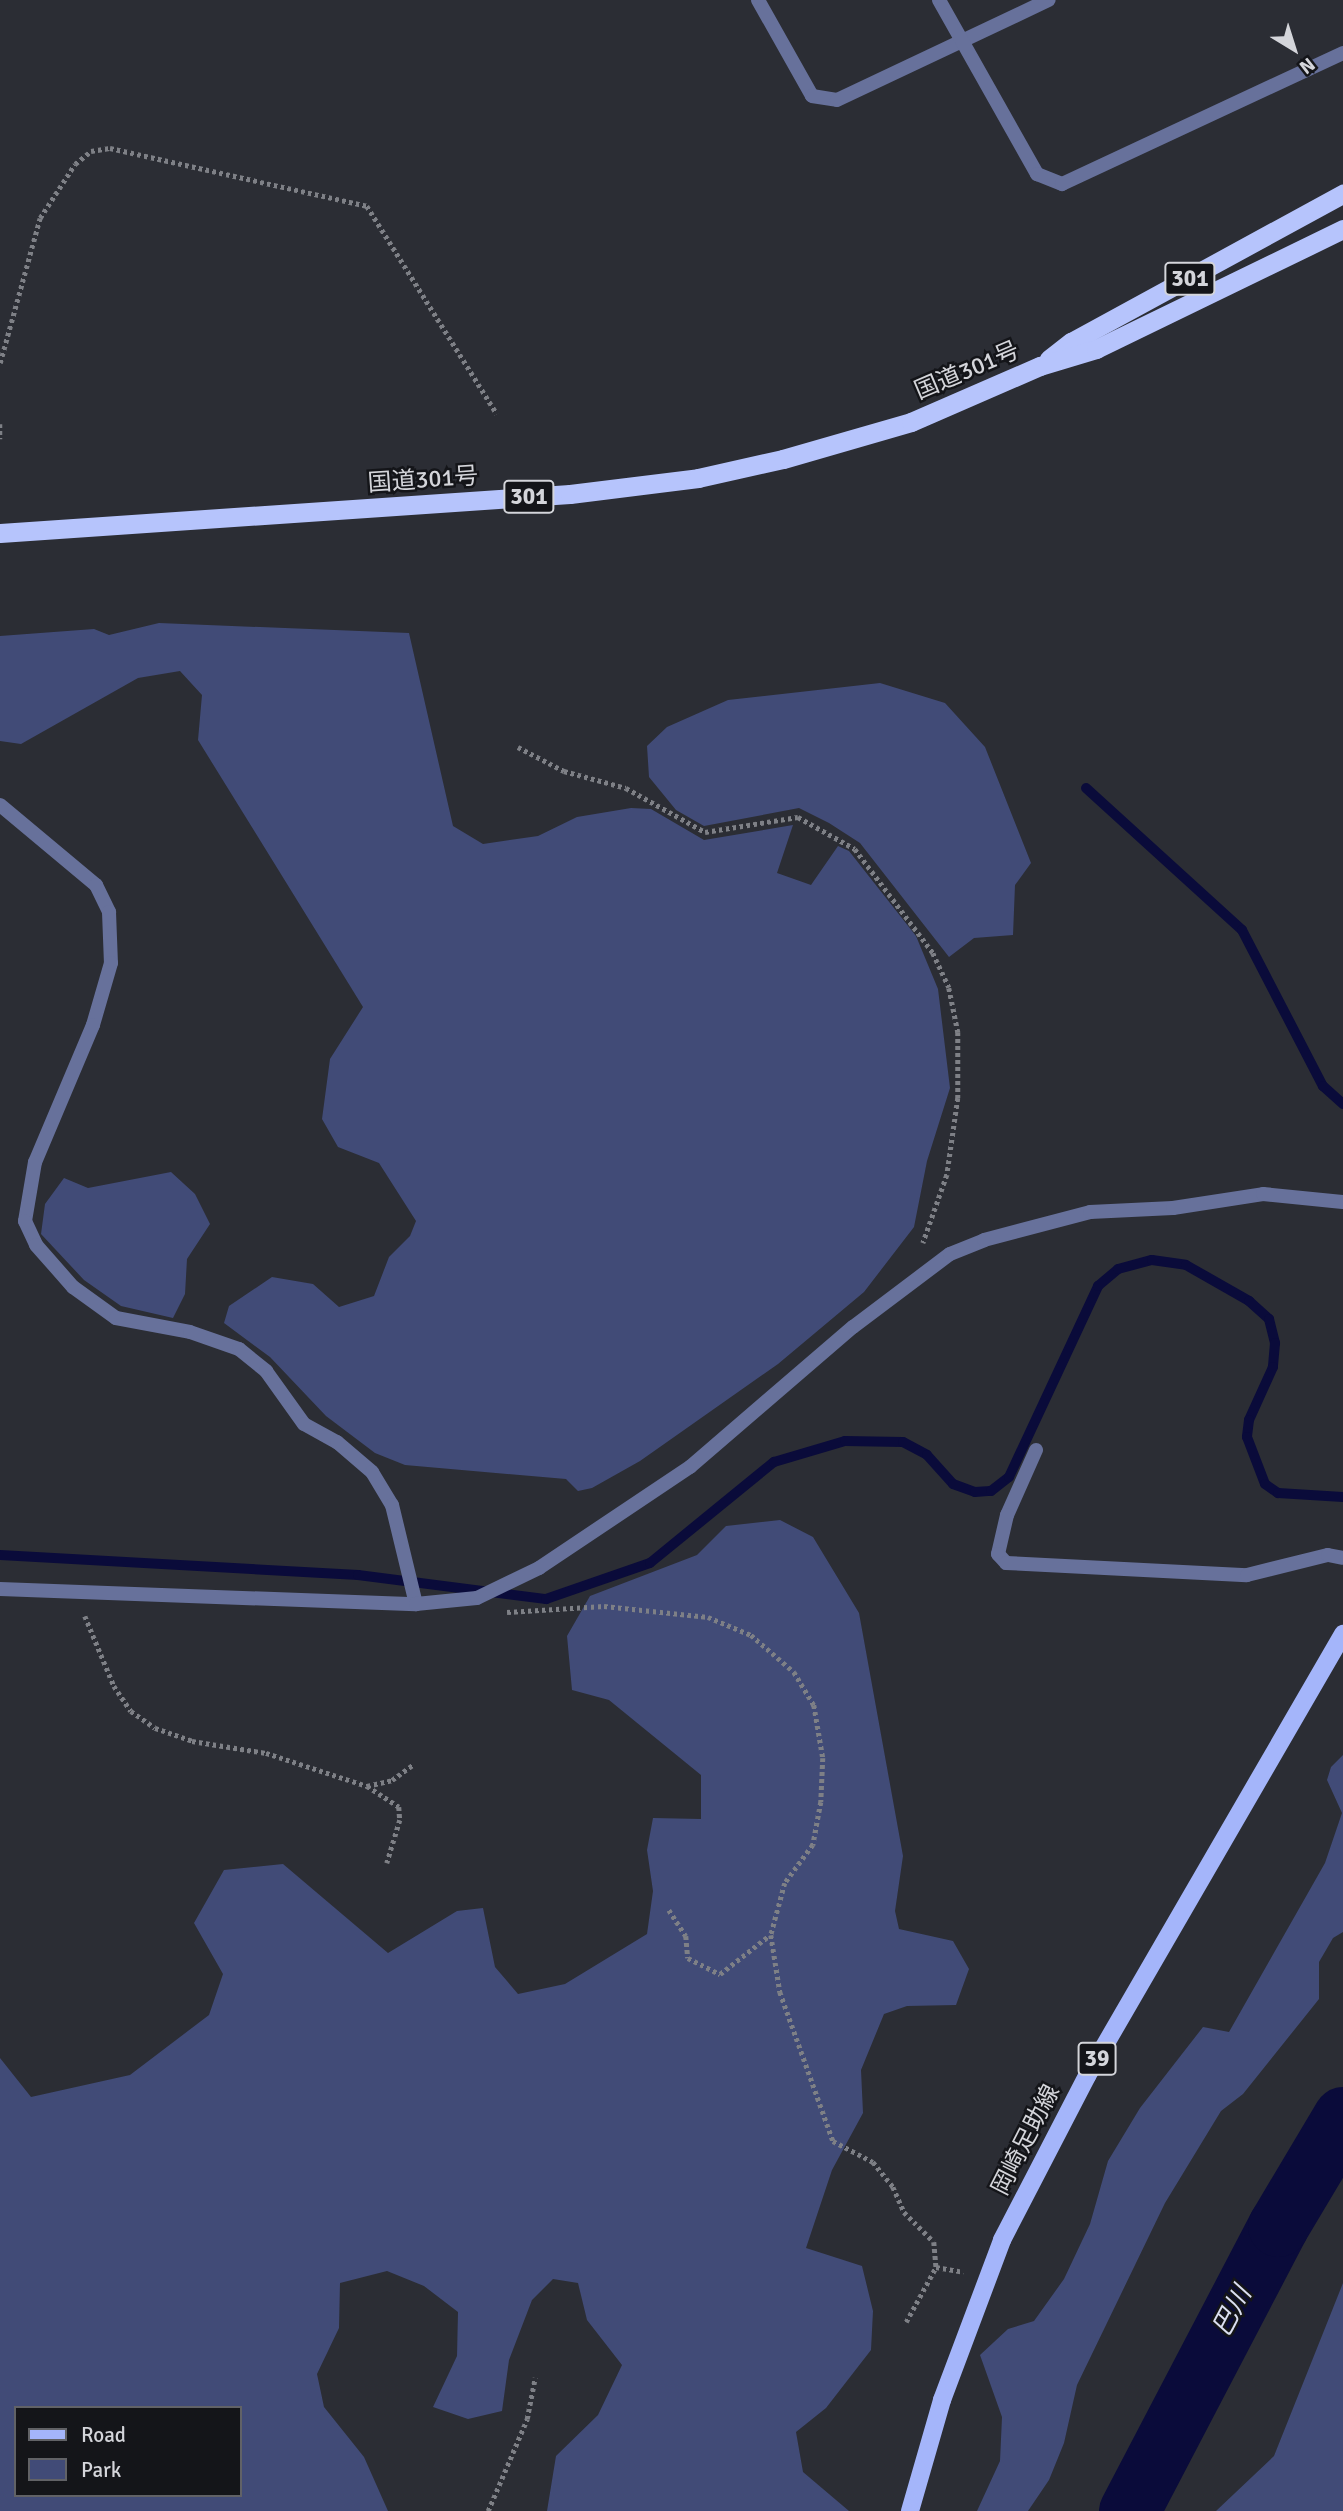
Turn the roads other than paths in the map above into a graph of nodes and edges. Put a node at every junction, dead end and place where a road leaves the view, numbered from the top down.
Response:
1 (758, 0) edge
2 (939, 0) edge
3 (1049, 0) edge
4 (961, 44) junction
5 (1343, 53) edge
6 (1343, 194) edge
7 (1343, 229) edge
8 (1040, 366) junction
9 (0, 533) edge
10 (0, 805) edge
11 (1343, 1202) edge
12 (1036, 1450) dead end
13 (1343, 1558) edge
14 (0, 1589) edge
15 (416, 1604) junction
16 (1343, 1634) edge
17 (910, 2511) edge

1 - 4 street
2 - 4 street
3 - 4 street
4 - 5 street
6 - 8 highway, 国道301号 / 301
7 - 8 highway, 国道301号 / 301
8 - 9 highway, 国道301号 / 301
10 - 15 street
11 - 15 street
12 - 13 street
14 - 15 street
16 - 17 main road, 岡崎足助線 / 39

